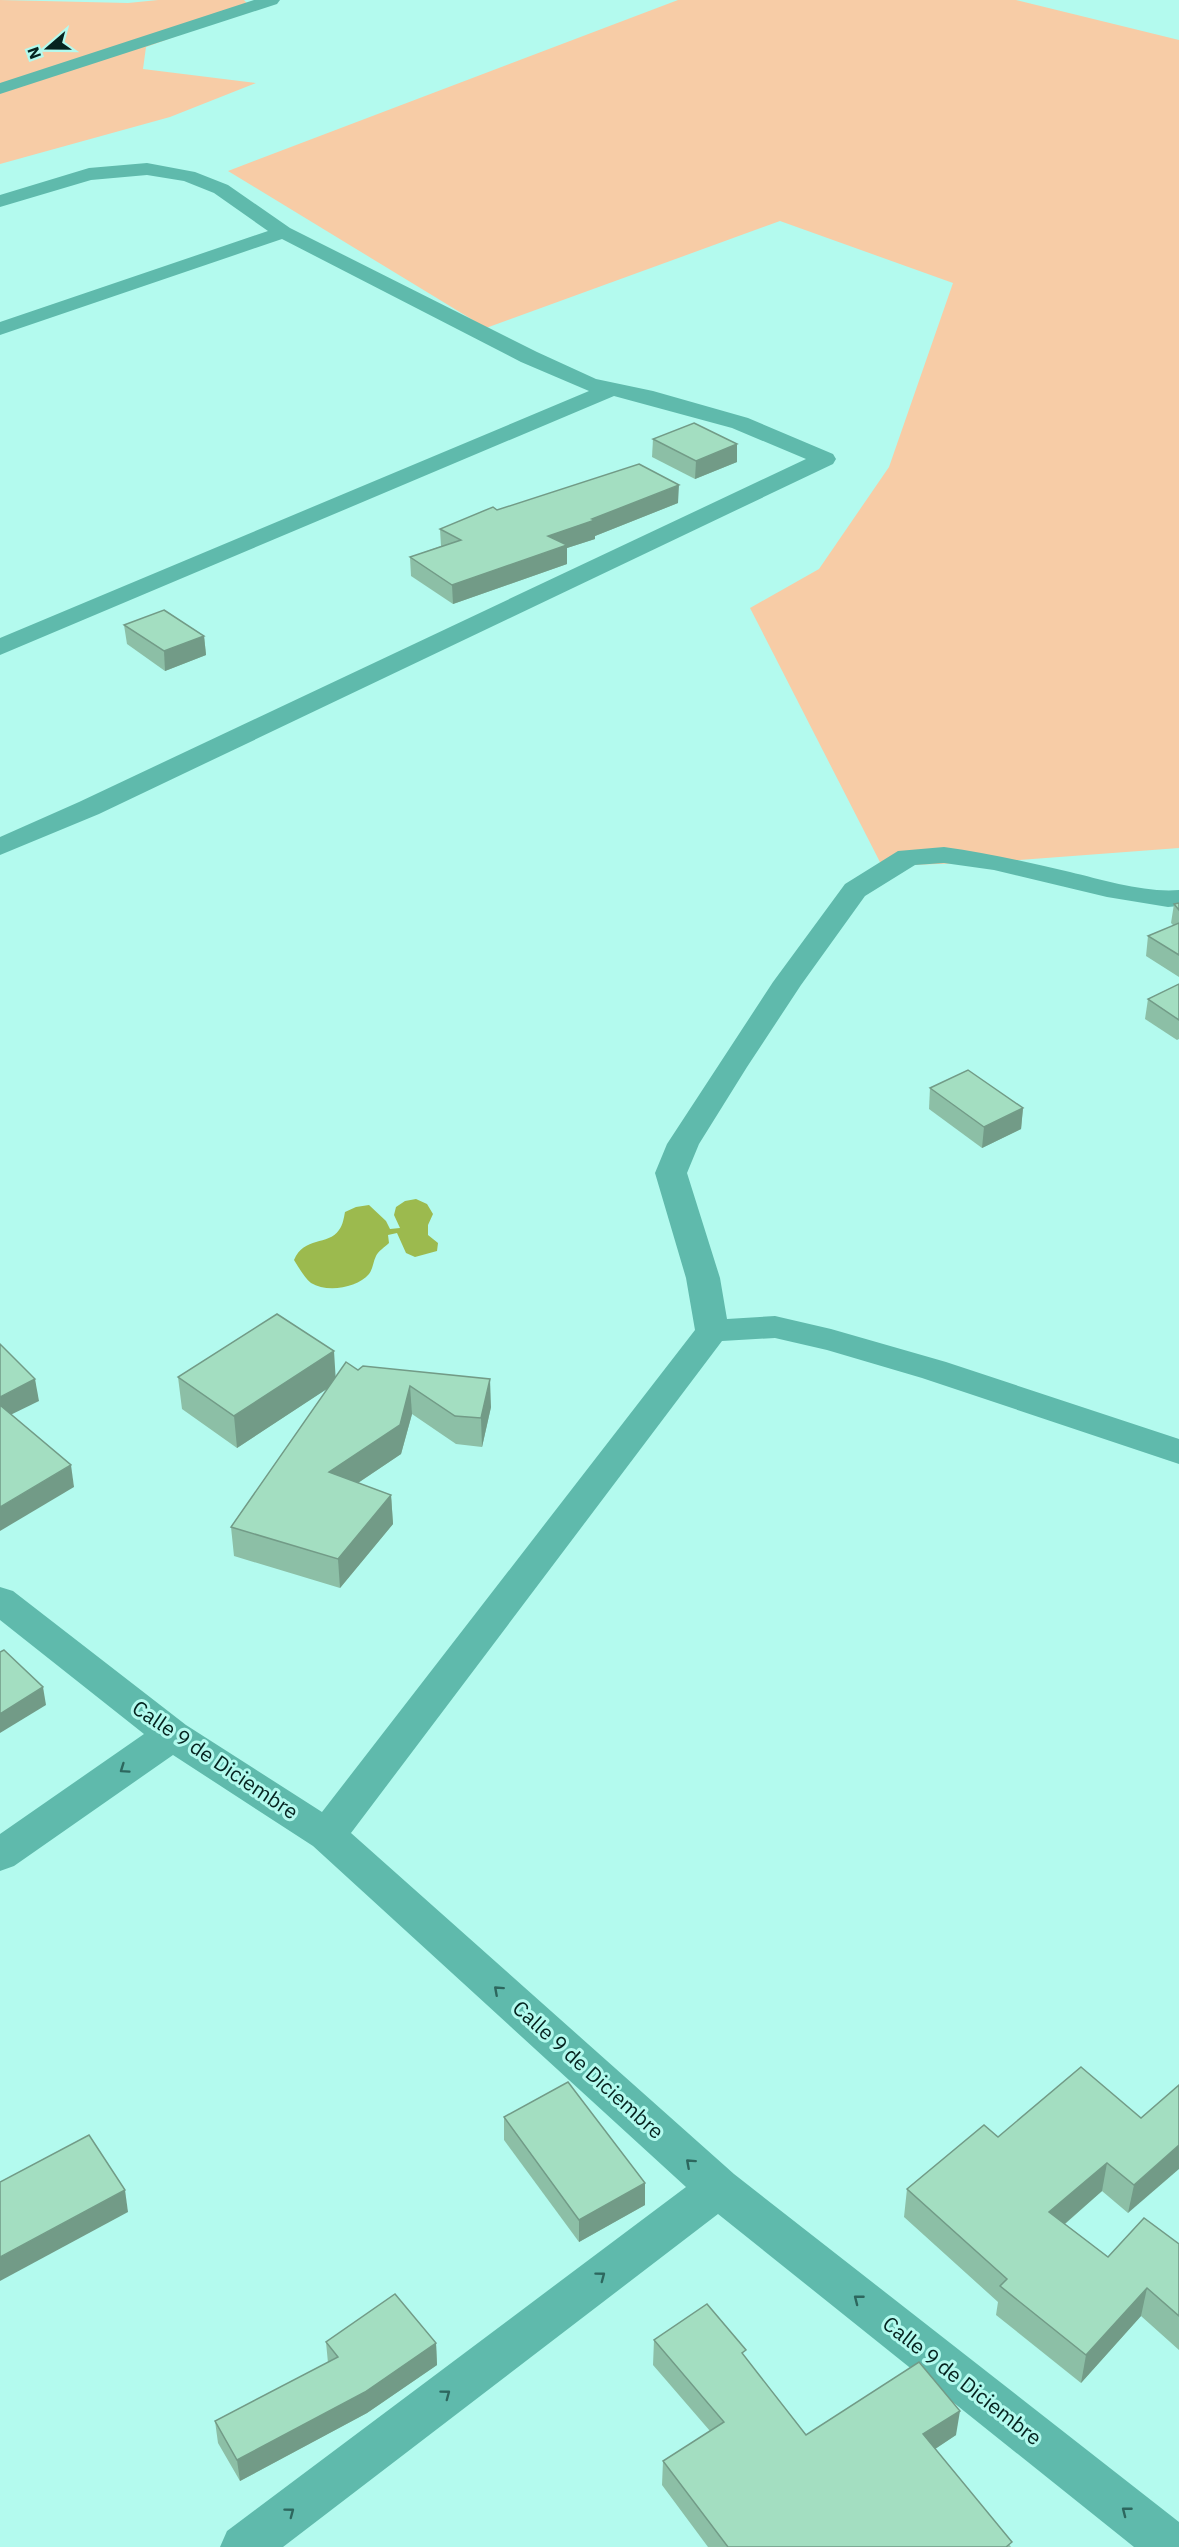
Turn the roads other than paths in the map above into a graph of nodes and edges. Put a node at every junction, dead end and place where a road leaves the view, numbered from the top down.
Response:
1 (271, 0) edge
2 (0, 89) edge
3 (0, 201) edge
4 (283, 232) junction
5 (0, 329) edge
6 (612, 389) junction
7 (0, 647) edge
8 (0, 847) edge
9 (1179, 898) edge
10 (712, 1331) junction
11 (1179, 1452) edge
12 (0, 1600) edge
13 (172, 1735) junction
14 (327, 1835) junction
15 (0, 1855) edge
16 (717, 2188) junction
17 (244, 2547) edge
18 (1172, 2547) edge

1 - 2 street
3 - 4 street
4 - 5 street
4 - 6 street
6 - 7 street
6 - 8 street
9 - 10 street
10 - 11 street
10 - 14 street
12 - 13 street, Calle 9 de Diciembre
13 - 14 street, Calle 9 de Diciembre
13 -> 15 street
16 -> 14 street, Calle 9 de Diciembre
17 -> 16 street
18 -> 16 street, Calle 9 de Diciembre

